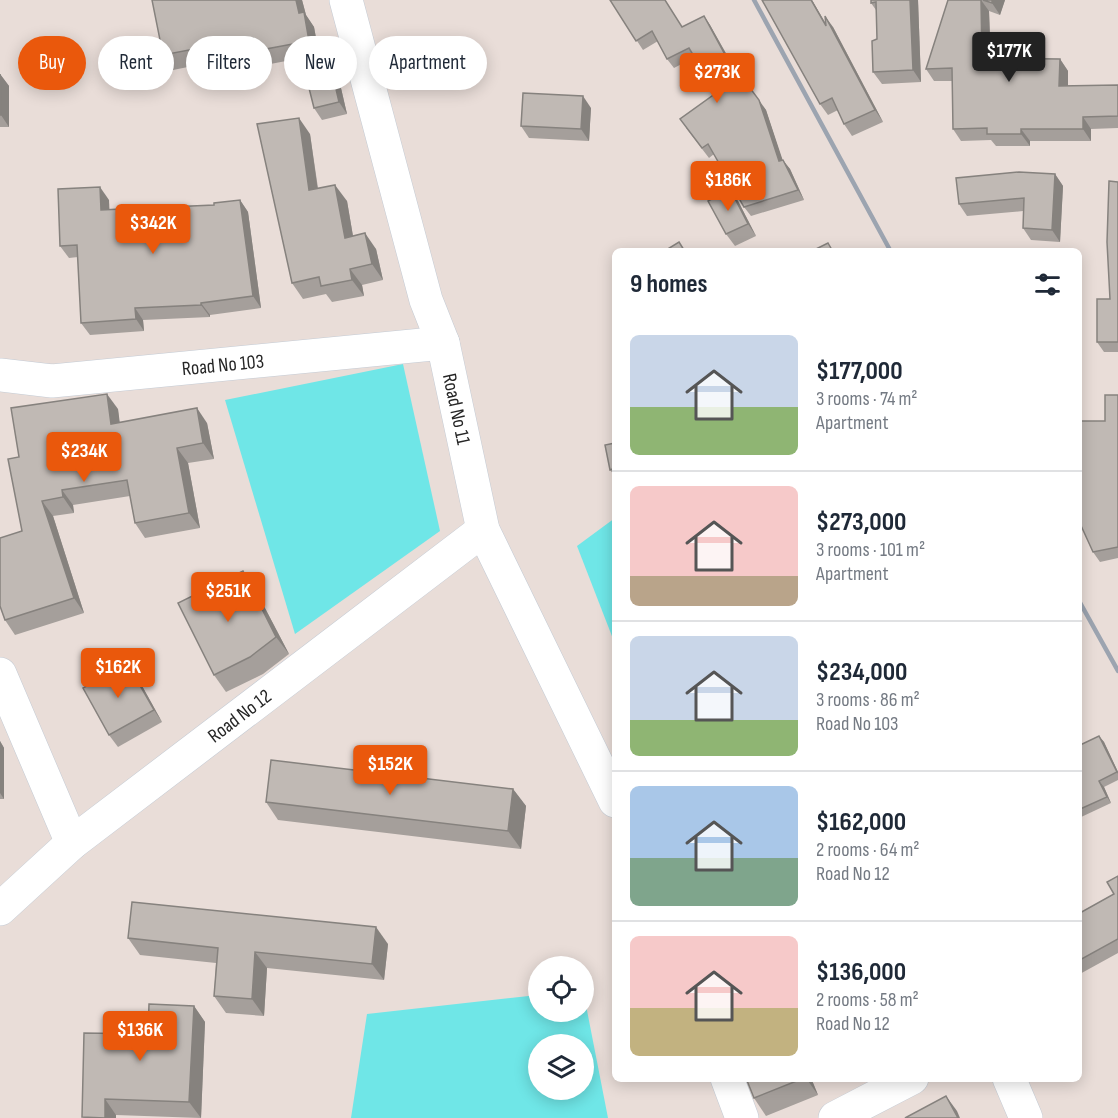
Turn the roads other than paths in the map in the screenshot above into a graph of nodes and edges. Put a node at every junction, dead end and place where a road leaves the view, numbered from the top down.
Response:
1 (346, 0) edge
2 (443, 343) junction
3 (0, 375) edge
4 (483, 530) junction
5 (0, 674) edge
6 (612, 795) edge
7 (72, 843) junction
8 (0, 909) edge
9 (728, 1082) edge
10 (904, 1082) edge
11 (1011, 1082) edge
12 (742, 1118) edge
13 (835, 1118) edge
14 (1026, 1118) edge

1 - 2 street, Road No 11
2 - 3 street, Road No 103
2 - 4 street, Road No 11
4 - 6 street, Road No 11
4 - 7 street, Road No 12
5 - 7 street
7 - 8 street, Road No 12
9 - 12 street
10 - 13 street
11 - 14 street

